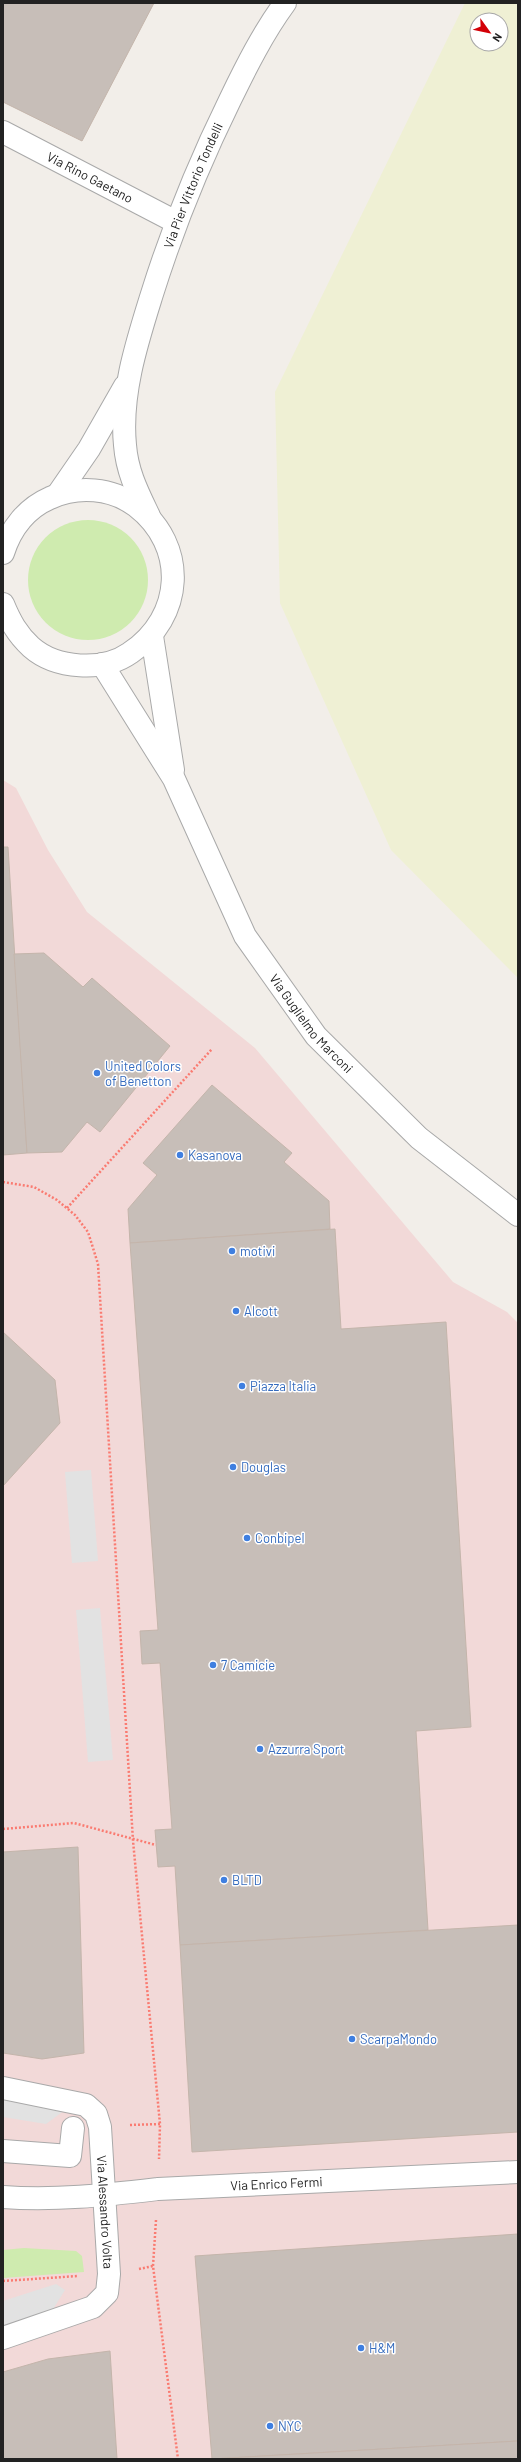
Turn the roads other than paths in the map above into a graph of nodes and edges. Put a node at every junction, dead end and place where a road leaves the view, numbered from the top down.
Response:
1 (285, 3) edge
2 (3, 132) edge
3 (176, 222) junction
4 (128, 380) junction
5 (58, 494) junction
6 (3, 513) edge
7 (25, 514) junction
8 (149, 516) junction
9 (3, 553) edge
10 (3, 604) edge
11 (3, 624) edge
12 (152, 636) junction
13 (32, 647) junction
14 (102, 664) junction
15 (174, 779) junction
16 (518, 1215) edge
17 (3, 2088) edge
18 (73, 2128) dead end
19 (3, 2151) edge
20 (518, 2172) edge
21 (105, 2195) junction
22 (3, 2196) edge
23 (36, 2199) junction
24 (3, 2207) edge
25 (3, 2338) edge

1 - 3 street, Via Pier Vittorio Tondelli
2 - 3 street, Via Rino Gaetano
3 - 4 street, Via Pier Vittorio Tondelli
4 - 5 street, Via Pier Vittorio Tondelli
4 - 8 street, Via Pier Vittorio Tondelli
5 - 7 street
5 - 8 street
6 - 7 street
7 - 9 street
8 - 12 street
10 - 13 street
11 - 13 street
12 - 14 street
12 - 15 street
13 - 14 street
14 - 15 street
15 - 16 street, Via Guglielmo Marconi
17 - 21 street, Via Alessandro Volta
18 - 19 street
20 - 21 street, Via Enrico Fermi
21 - 23 street, Via Enrico Fermi
21 - 25 street, Via Alessandro Volta
22 - 23 street, Via Enrico Fermi
23 - 24 street, Via Enrico Fermi

